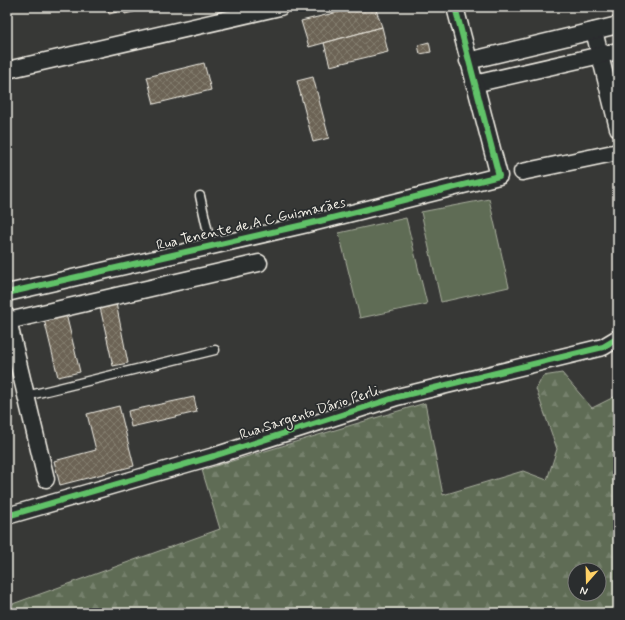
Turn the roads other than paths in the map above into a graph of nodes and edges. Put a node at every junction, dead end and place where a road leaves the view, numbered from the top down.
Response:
1 (280, 7) edge
2 (455, 7) edge
3 (618, 26) edge
4 (594, 31) junction
5 (618, 51) edge
6 (601, 55) junction
7 (468, 61) junction
8 (7, 70) edge
9 (474, 84) junction
10 (618, 128) edge
11 (618, 152) edge
12 (522, 172) dead end
13 (200, 196) dead end
14 (211, 246) junction
15 (259, 263) dead end
16 (7, 293) edge
17 (8, 318) edge
18 (618, 338) edge
19 (215, 350) dead end
20 (26, 396) junction
21 (46, 479) dead end
22 (7, 516) edge

1 - 8 street
2 - 7 street
3 - 4 street
4 - 6 street
4 - 7 street
5 - 6 street
6 - 9 street
6 - 10 street
7 - 9 street
9 - 14 street, Rua Tenente de A C Guimarães
11 - 12 street
13 - 14 lane
14 - 16 street, Rua Tenente de A C Guimarães
15 - 17 street
17 - 20 street
18 - 22 street, Rua Sargento Dário Perli
19 - 20 lane
20 - 21 street

